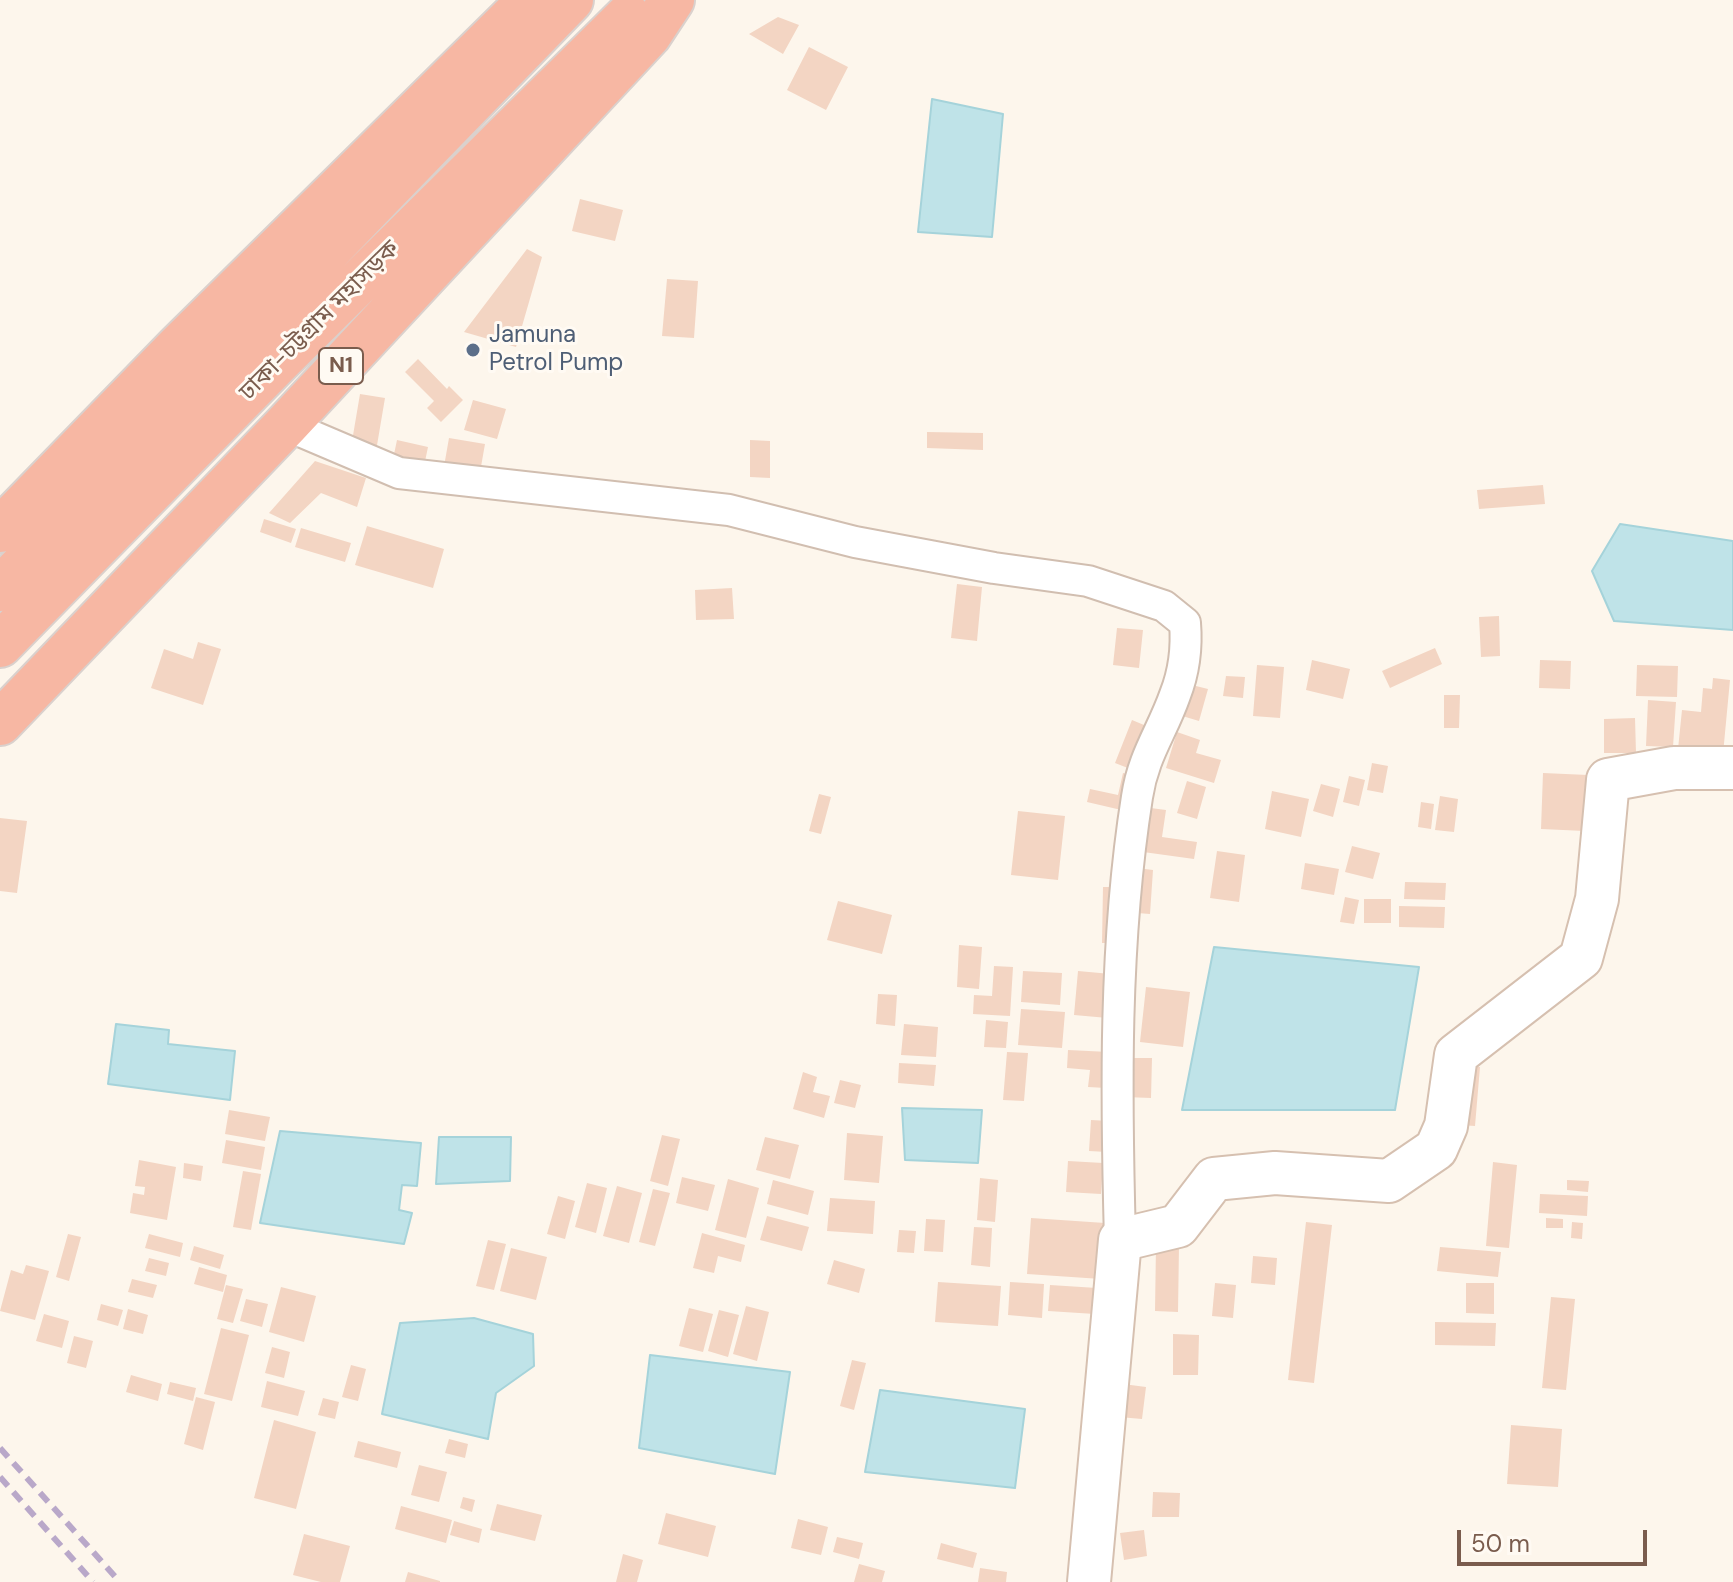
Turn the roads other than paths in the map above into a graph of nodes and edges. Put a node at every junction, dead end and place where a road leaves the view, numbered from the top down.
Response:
1 (644, 0) edge
2 (672, 0) edge
3 (553, 4) edge
4 (286, 425) junction
5 (0, 530) edge
6 (0, 589) edge
7 (0, 645) edge
8 (0, 723) edge
9 (1733, 768) edge
10 (1120, 1240) junction
11 (1089, 1582) edge

1 - 7 highway, ঢাকা-চট্টগ্রাম মহাসড়ক / N1
2 - 4 highway, N1
3 - 5 highway
3 - 6 highway, ঢাকা-চট্টগ্রাম মহাসড়ক
4 - 8 highway, N1
4 - 10 street
9 - 10 main road
10 - 11 main road

